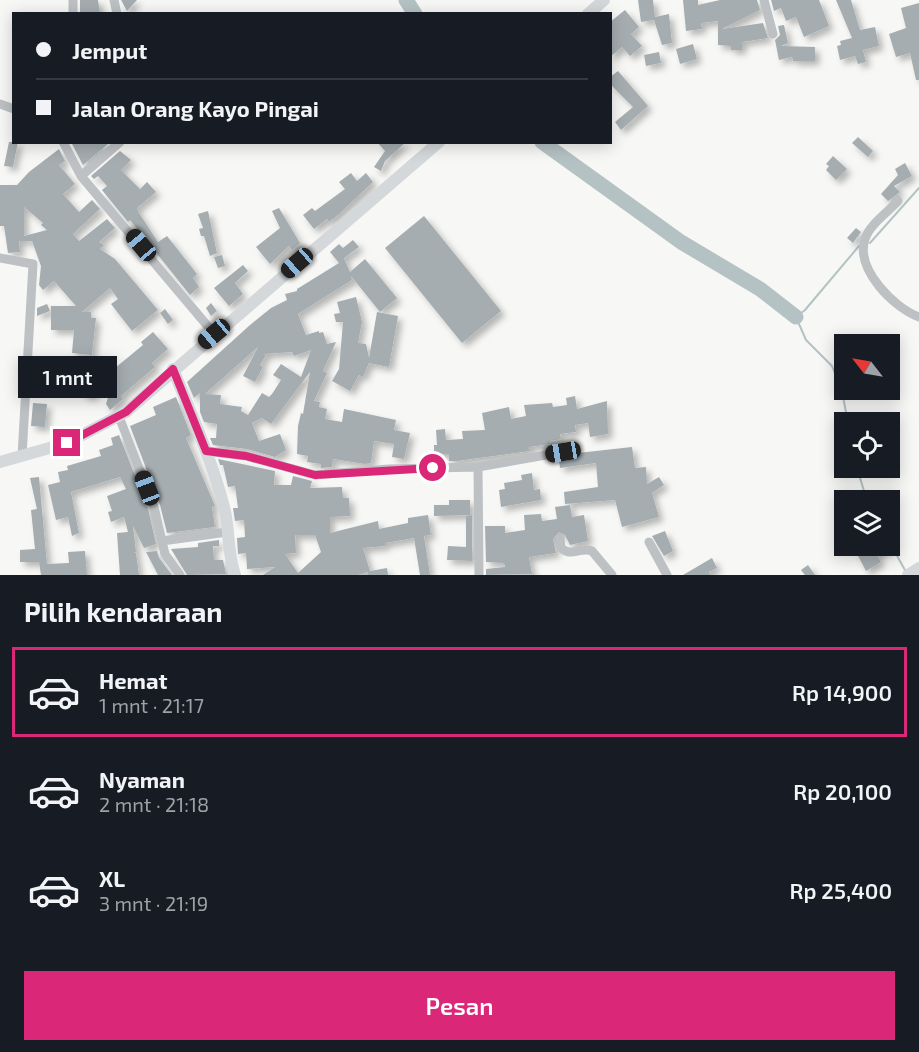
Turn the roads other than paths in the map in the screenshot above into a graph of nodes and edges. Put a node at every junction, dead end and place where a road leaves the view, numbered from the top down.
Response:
1 (604, 0) edge
2 (764, 0) edge
3 (590, 12) edge
4 (773, 34) dead end
5 (64, 144) edge
6 (118, 144) edge
7 (437, 144) edge
8 (81, 176) junction
9 (898, 201) dead end
10 (361, 208) junction
11 (0, 258) edge
12 (919, 317) edge
13 (211, 330) junction
14 (173, 369) junction
15 (118, 414) junction
16 (206, 451) junction
17 (563, 452) dead end
18 (22, 456) junction
19 (0, 462) edge
20 (478, 466) junction
21 (227, 532) junction
22 (560, 538) dead end
23 (162, 541) junction
24 (649, 542) dead end
25 (180, 575) edge
26 (235, 575) edge
27 (479, 575) edge
28 (612, 575) edge
29 (667, 575) edge

1 - 3 main road
2 - 4 street
5 - 8 street
6 - 8 street
7 - 10 main road
8 - 13 street
9 - 12 street
10 - 13 main road
10 - 14 main road
11 - 18 street
13 - 15 main road
14 - 15 main road
14 - 16 main road
15 - 18 main road
15 - 23 street
16 - 20 street
16 - 21 main road
17 - 20 street
18 - 19 main road
20 - 27 street
21 - 23 street
21 - 26 main road
22 - 28 street
23 - 25 street
24 - 29 street

